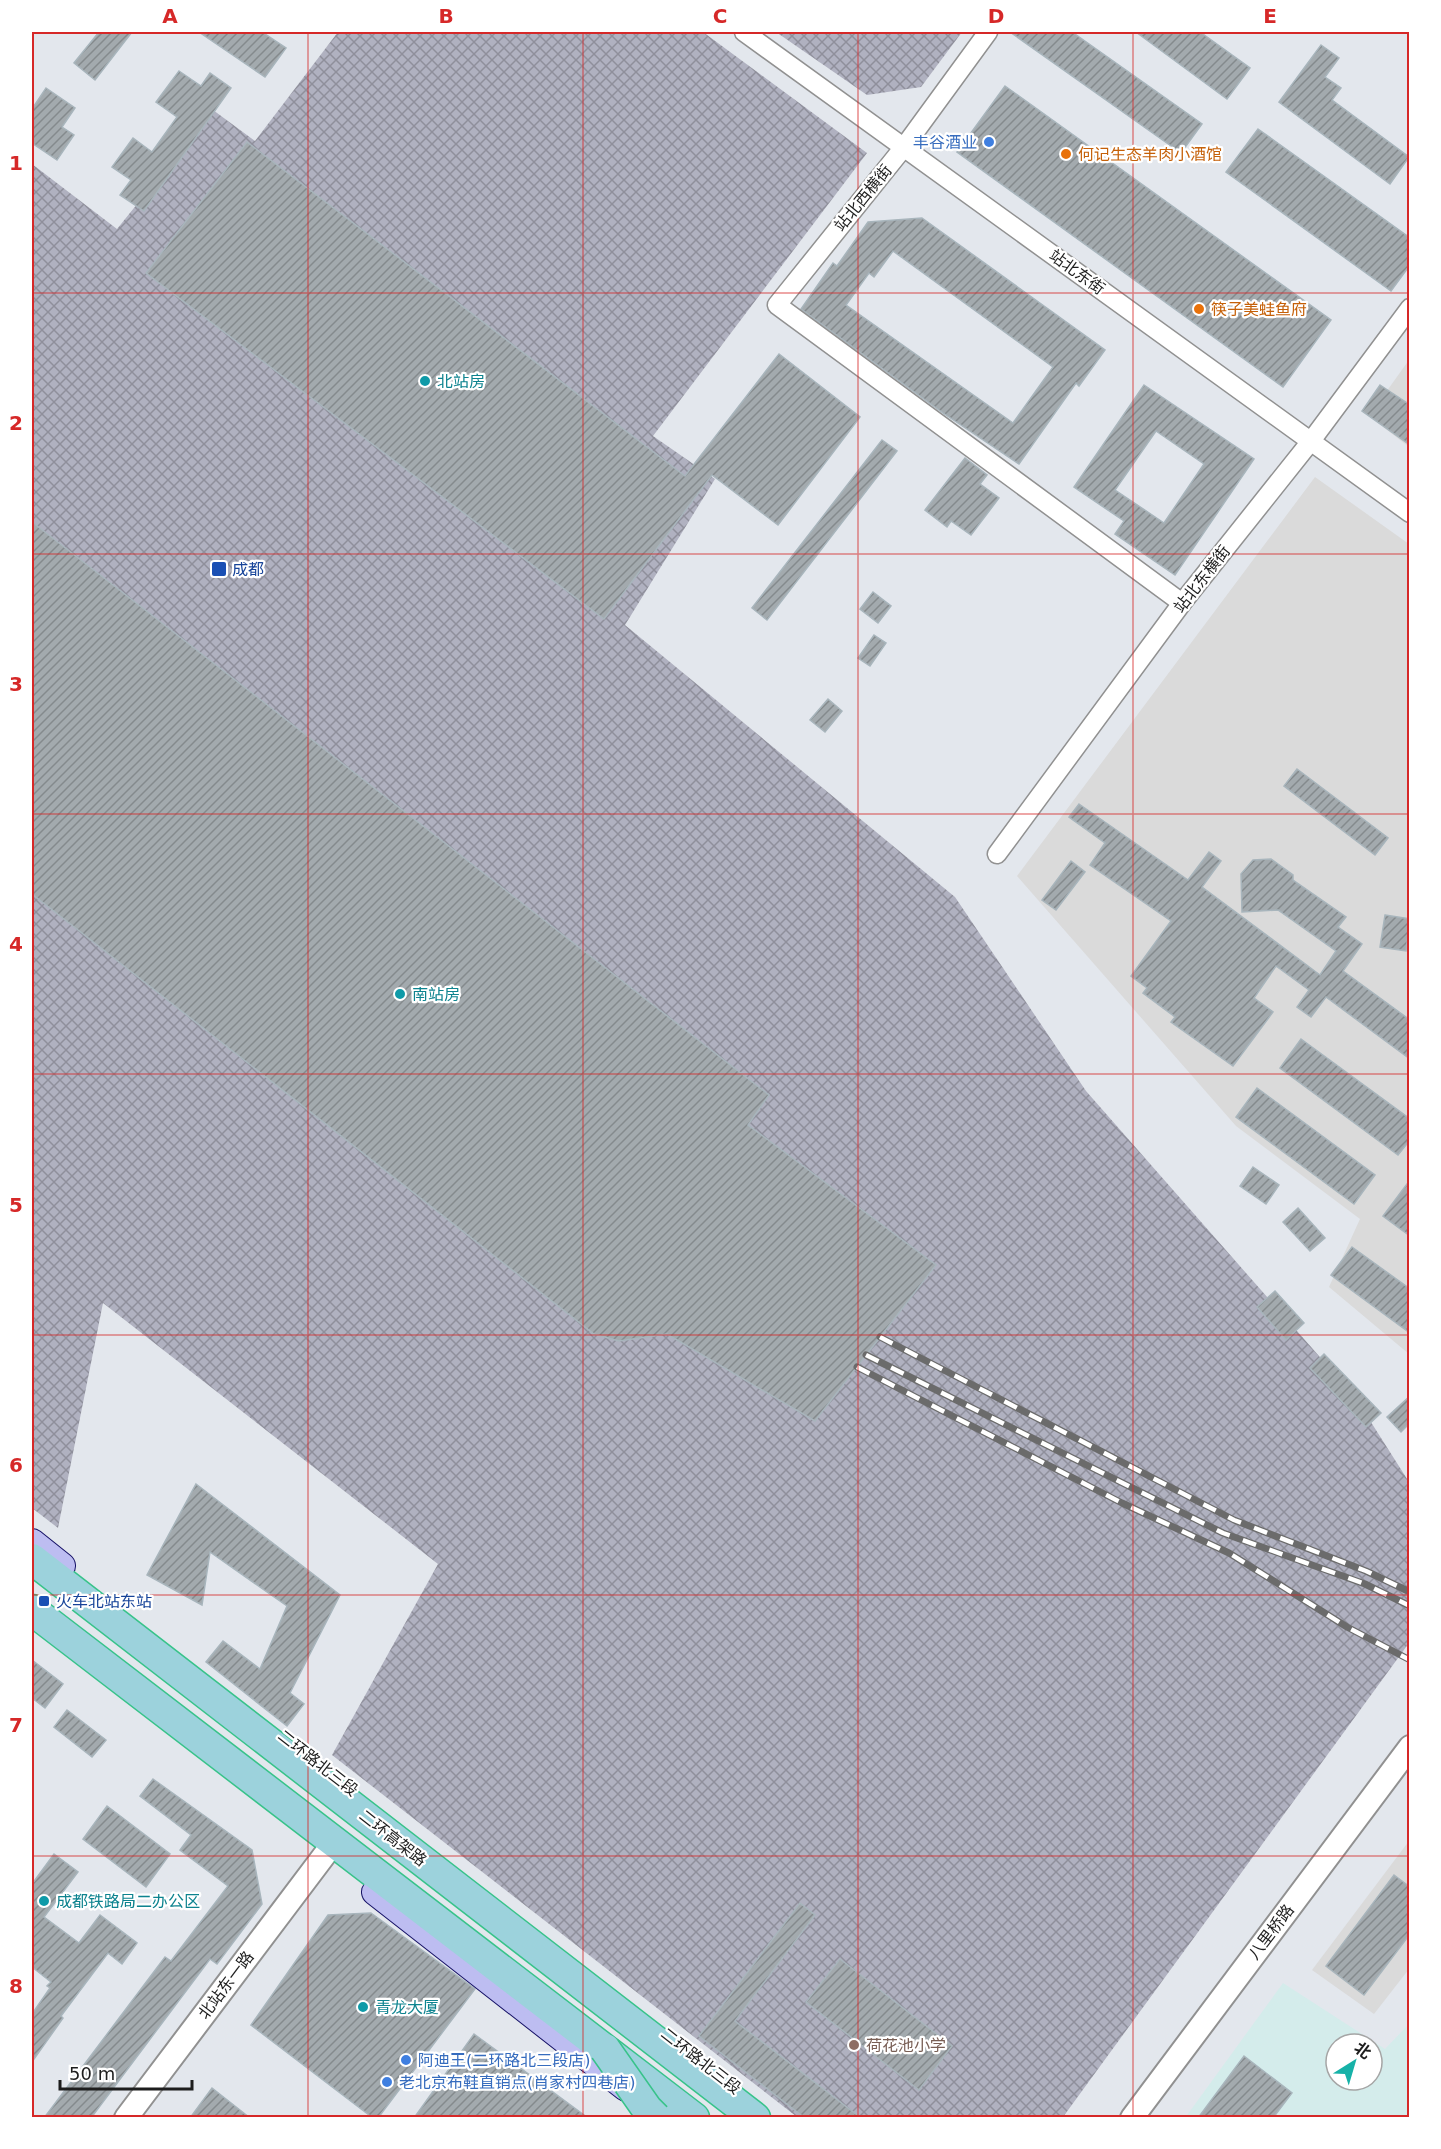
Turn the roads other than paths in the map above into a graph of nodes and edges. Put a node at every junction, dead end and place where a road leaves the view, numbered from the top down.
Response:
1 (744, 32) edge
2 (988, 32) edge
3 (904, 147) junction
4 (1410, 308) edge
5 (1311, 441) junction
6 (1410, 513) edge
7 (1182, 603) junction
8 (998, 854) dead end
9 (32, 1542) edge
10 (32, 1559) edge
11 (32, 1610) edge
12 (32, 1625) edge
13 (1410, 1747) edge
14 (326, 1853) junction
15 (605, 2049) junction
16 (126, 2118) edge
17 (656, 2118) edge
18 (664, 2118) edge
19 (694, 2118) edge
20 (755, 2118) edge
21 (774, 2118) edge
22 (1132, 2118) edge

1 - 3 street, 站北东街
2 - 3 street, 站北西横街
3 - 5 street, 站北东街
3 - 7 street, 站北西横街
4 - 5 street, 站北东横街
5 - 6 street, 站北东街
5 - 7 street, 站北东横街
7 - 8 street, 站北东横街
9 - 21 main road, 二环路北三段
10 - 20 highway, 二环高架路
11 - 15 highway
12 - 14 main road
13 - 22 street, 八里桥路
14 - 16 street, 北站东一路
14 - 18 main road
15 - 17 highway, bridge
15 - 19 highway, bridge

